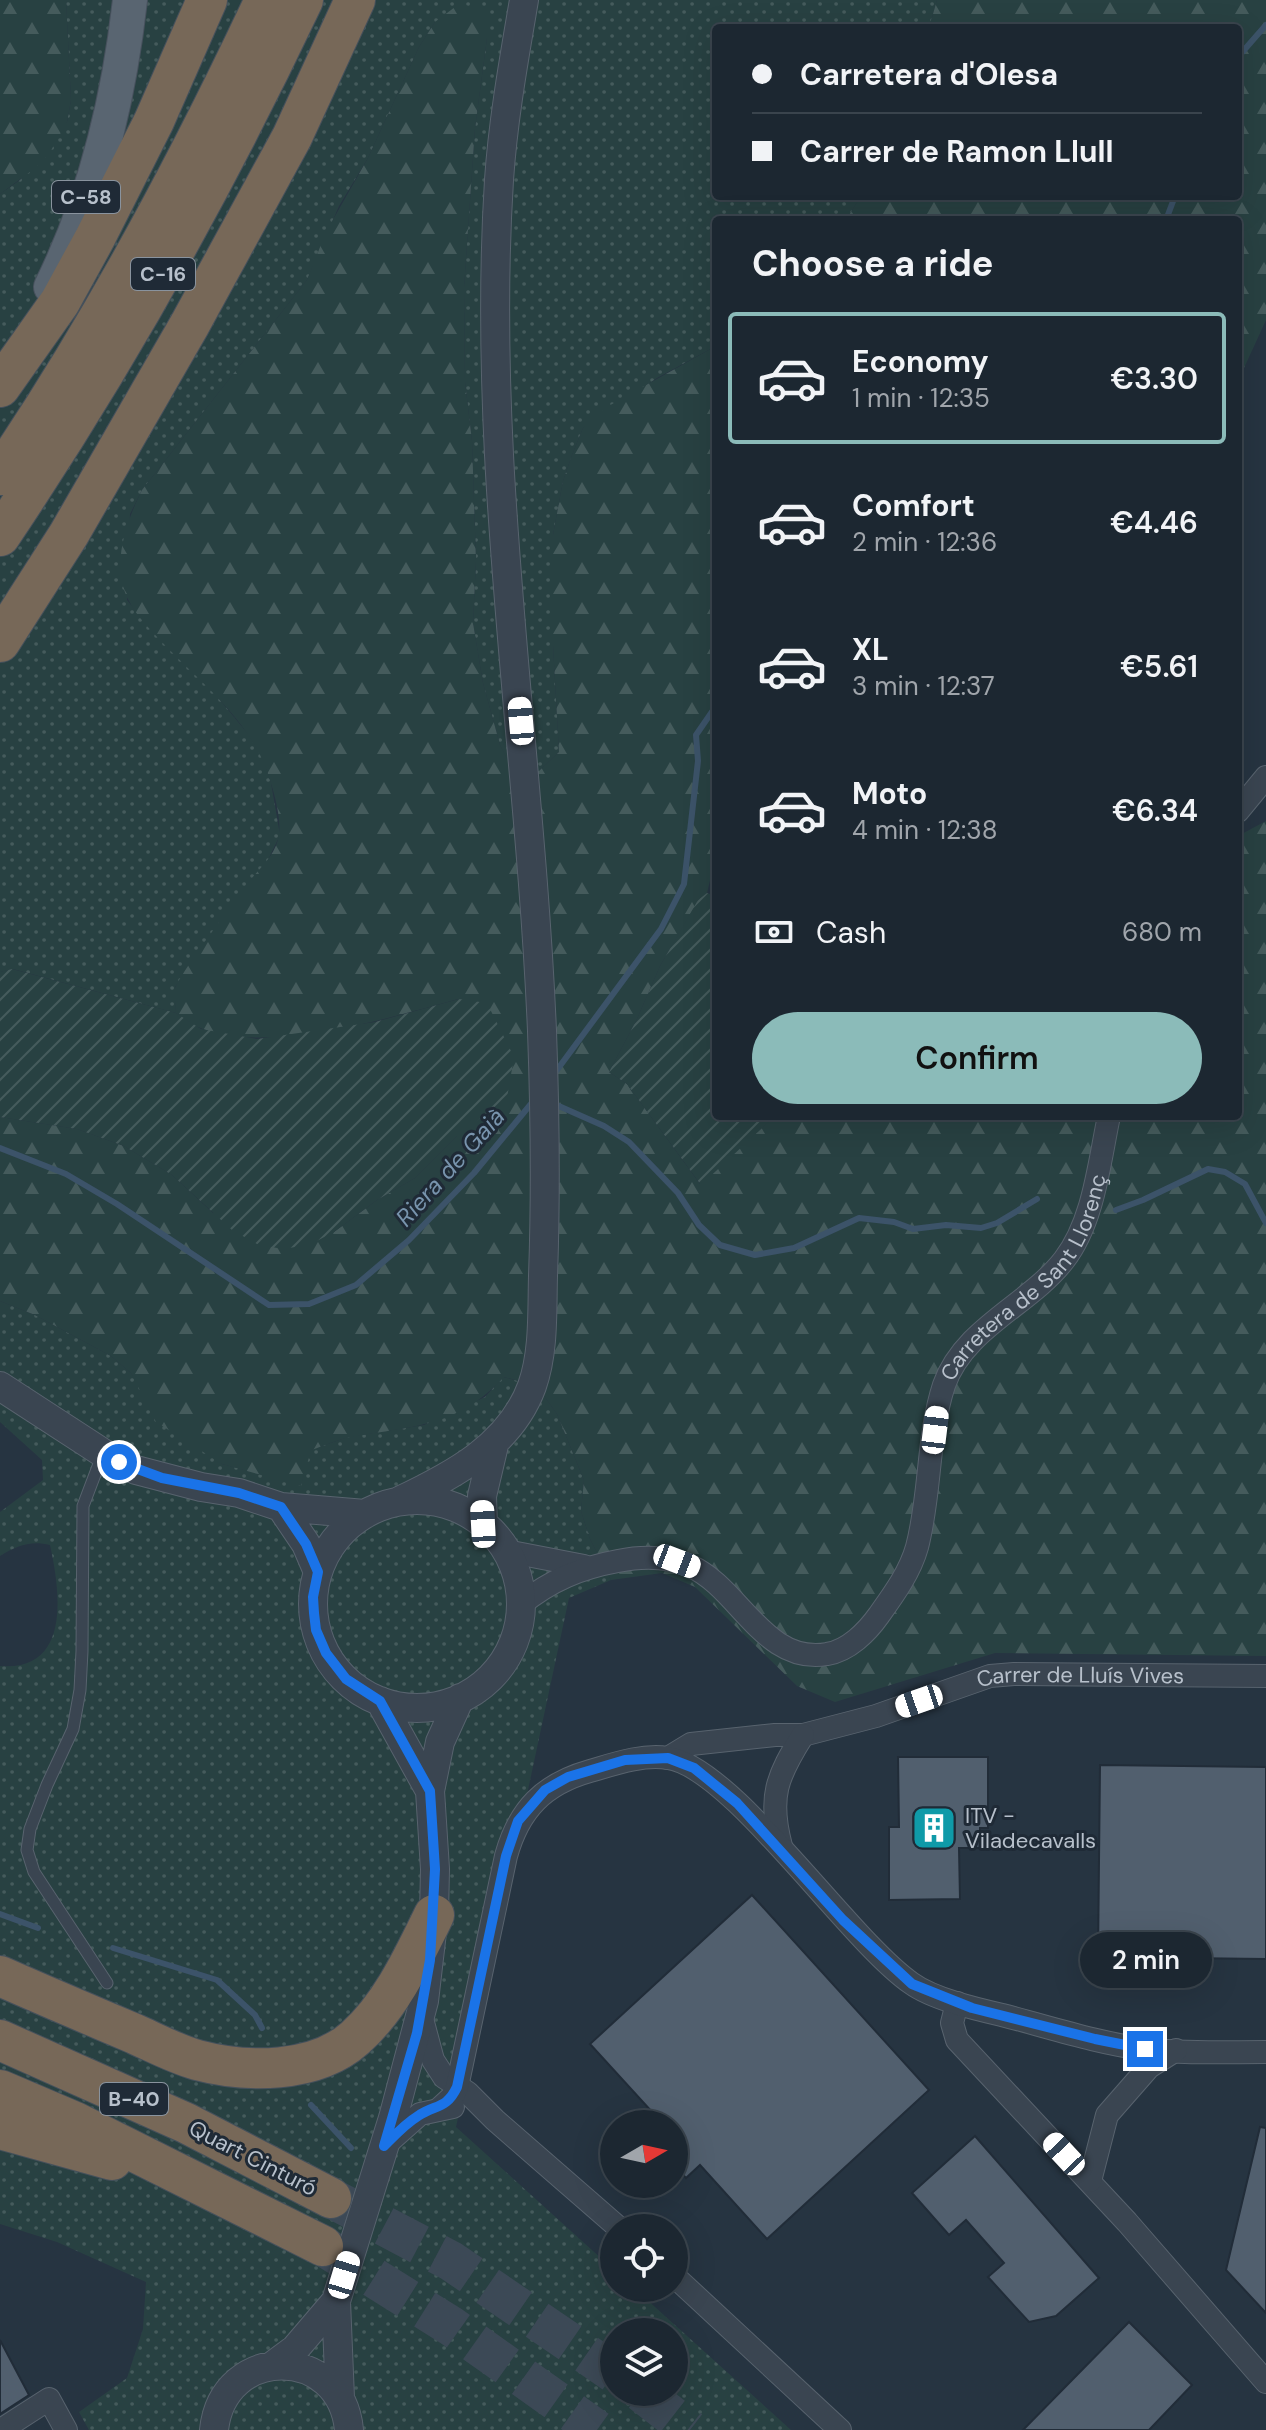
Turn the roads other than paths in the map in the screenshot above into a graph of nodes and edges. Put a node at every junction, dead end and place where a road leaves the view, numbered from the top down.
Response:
1 (130, 0) edge
2 (207, 0) edge
3 (265, 0) edge
4 (303, 0) edge
5 (355, 0) edge
6 (366, 0) edge
7 (524, 0) edge
8 (292, 137) junction
9 (2, 385) edge
10 (0, 475) edge
11 (0, 536) edge
12 (0, 642) edge
13 (1266, 777) edge
14 (1242, 802) edge
15 (1108, 1120) edge
16 (0, 1386) edge
17 (494, 1445) junction
18 (103, 1453) junction
19 (399, 1501) junction
20 (281, 1507) junction
21 (365, 1514) junction
22 (483, 1524) junction
23 (506, 1551) junction
24 (589, 1566) junction
25 (318, 1572) junction
26 (520, 1605) junction
27 (1266, 1676) edge
28 (460, 1698) junction
29 (380, 1701) junction
30 (803, 1735) junction
31 (668, 1758) junction
32 (430, 1791) junction
33 (782, 1851) junction
34 (434, 1915) junction
35 (0, 1976) edge
36 (107, 1983) dead end
37 (957, 2003) junction
38 (0, 2013) edge
39 (421, 2015) junction
40 (0, 2040) edge
41 (1176, 2050) junction
42 (1266, 2052) edge
43 (457, 2087) junction
44 (0, 2090) edge
45 (440, 2108) junction
46 (488, 2114) junction
47 (0, 2115) edge
48 (0, 2129) edge
49 (384, 2146) junction
50 (126, 2148) junction
51 (265, 2164) junction
52 (179, 2173) junction
53 (1090, 2181) junction
54 (331, 2198) tunnel mouth
55 (603, 2214) edge
56 (323, 2246) tunnel mouth
57 (688, 2289) edge
58 (336, 2301) junction
59 (272, 2366) junction
60 (1266, 2382) edge
61 (350, 2419) edge
62 (1, 2430) edge
63 (66, 2430) edge
64 (214, 2430) edge
65 (840, 2430) edge

1 - 9 main road, C-58
2 - 9 highway
3 - 10 highway, C-16
4 - 11 highway, C-16
5 - 8 highway
6 - 8 main road
7 - 17 street
8 - 12 highway
13 - 14 street
15 - 24 street, Carretera de Sant Llorenç
16 - 18 street
17 - 19 street
17 - 22 street
18 - 20 street
18 - 36 lane
19 - 21 street
19 - 22 street
20 - 21 street
20 - 25 street
21 - 25 street
22 - 23 street
23 - 24 street, Carretera de Sant Llorenç
23 - 26 street
24 - 26 street, Carretera de Sant Llorenç
25 - 29 street
26 - 28 street
27 - 30 street, Carrer de Lluís Vives
28 - 29 street
28 - 32 street
29 - 32 street
30 - 31 street, Carrer de Lluís Vives
30 - 33 street
31 - 33 street
31 - 43 street
32 - 34 street
33 - 37 street
34 - 35 highway
34 - 39 street
37 - 41 street
37 - 53 street
38 - 51 highway
39 - 43 street
39 - 49 street
40 - 51 highway, Quart Cinturó / B-40
41 - 42 street
41 - 53 street
43 - 45 street
43 - 46 street
44 - 50 highway, B-40
45 - 46 street
45 - 49 street
46 - 55 street
47 - 50 highway
48 - 52 highway
49 - 58 street
50 - 52 highway, B-40
51 - 54 highway, Quart Cinturó / B-40
52 - 56 highway, B-40
53 - 60 street
57 - 65 street
58 - 59 street
58 - 61 street
59 - 61 street
59 - 64 street
62 - 63 street

